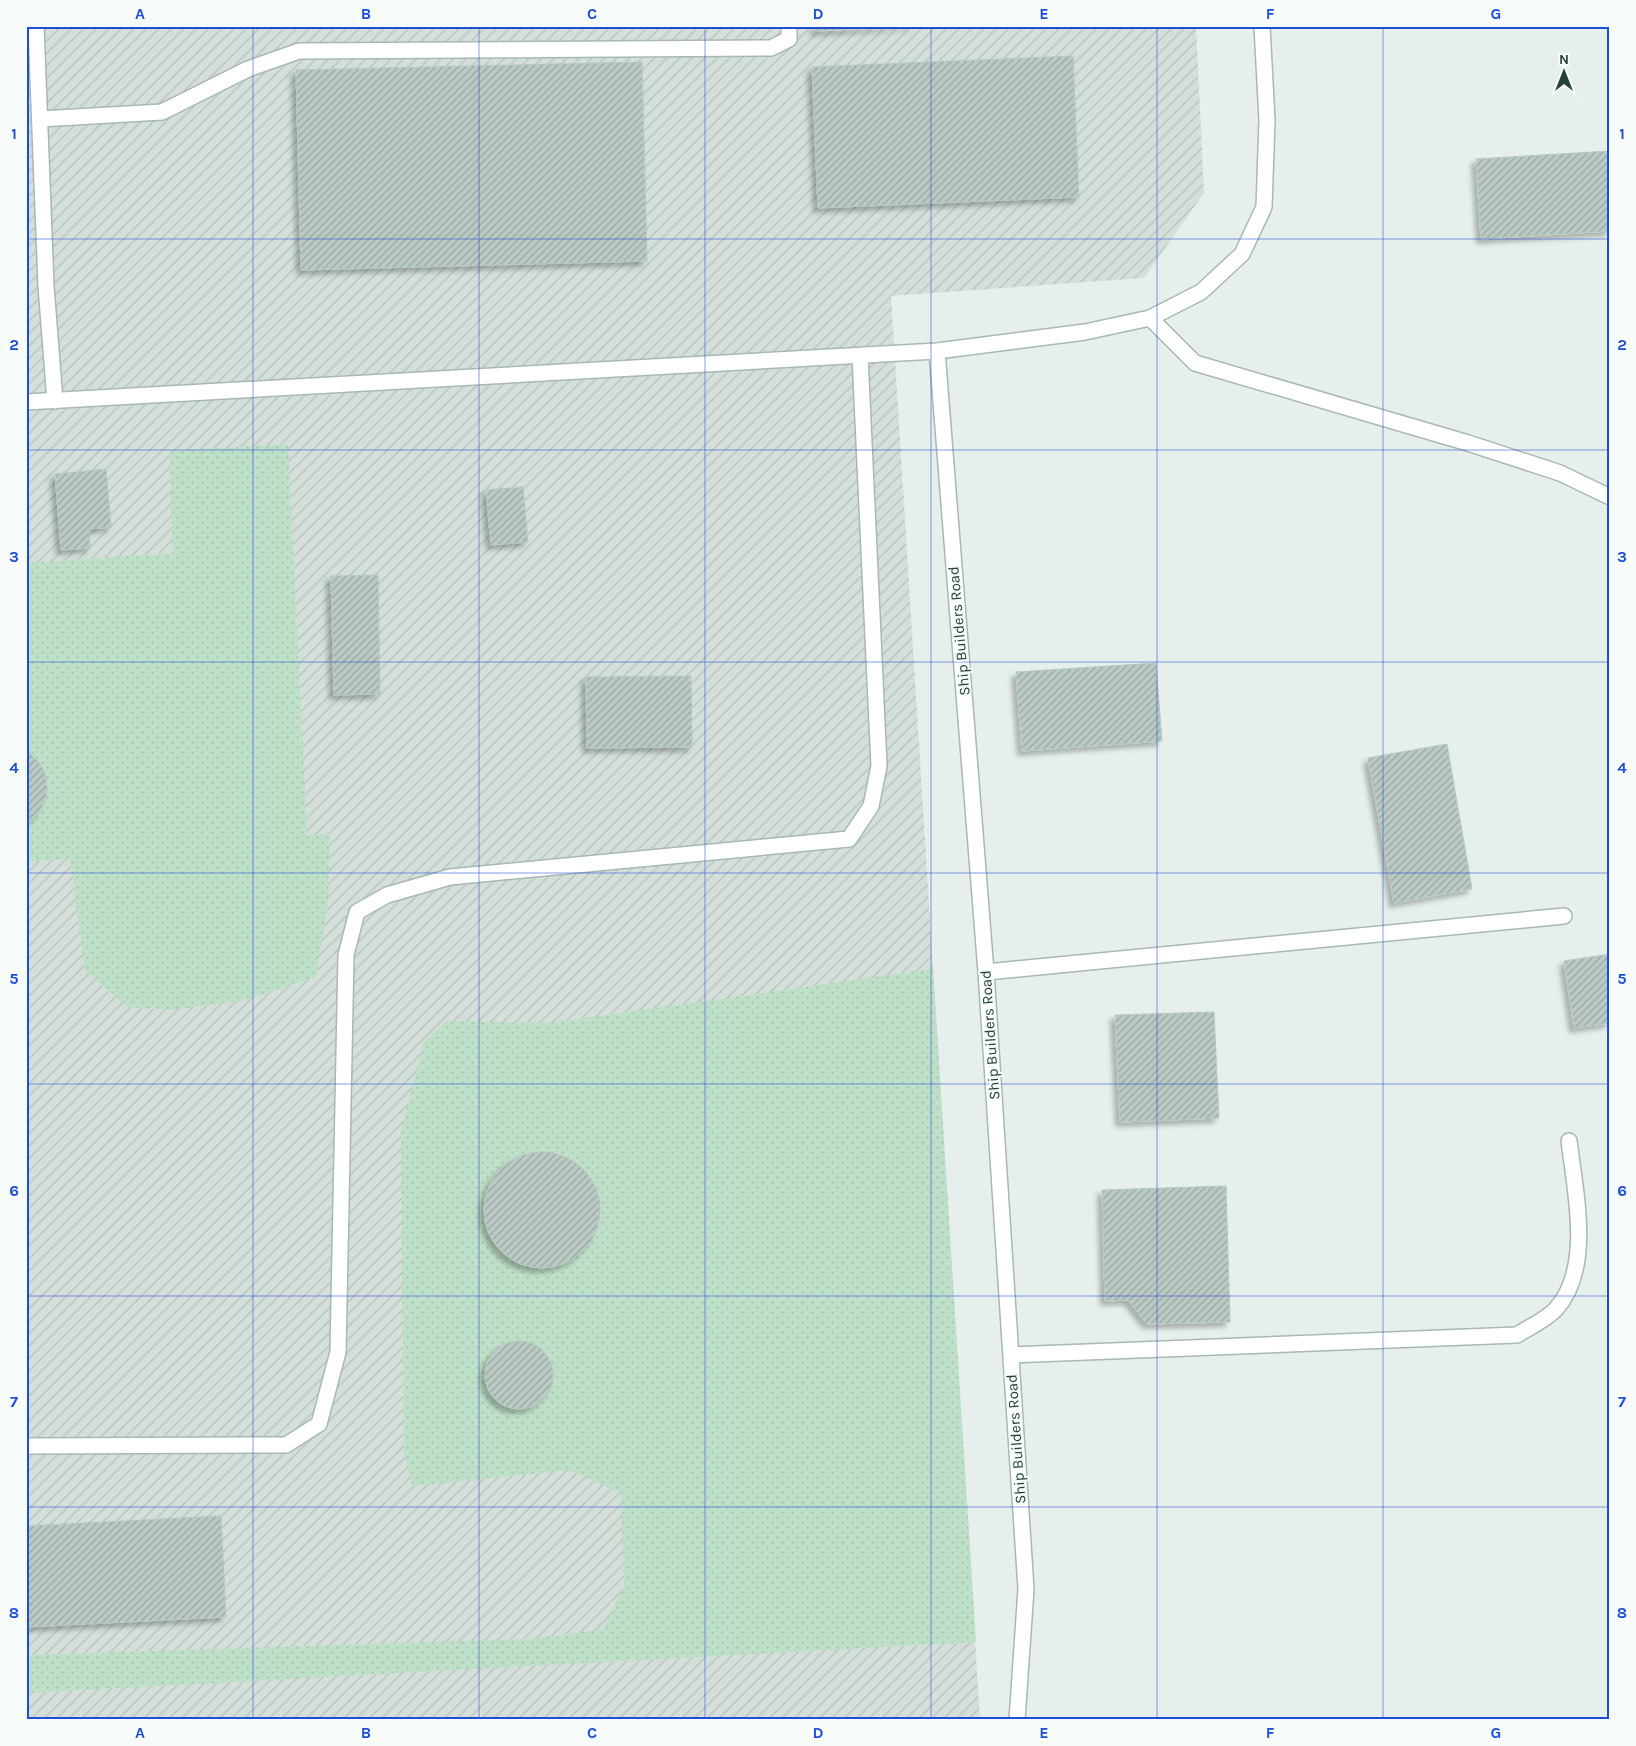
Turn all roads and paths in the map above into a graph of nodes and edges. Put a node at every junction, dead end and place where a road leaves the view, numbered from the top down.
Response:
1 (36, 26) edge
2 (789, 26) edge
3 (1262, 26) edge
4 (40, 118) junction
5 (1150, 318) junction
6 (937, 351) junction
7 (860, 356) junction
8 (55, 401) junction
9 (26, 402) edge
10 (1610, 497) edge
11 (1564, 916) dead end
12 (986, 972) junction
13 (1569, 1141) dead end
14 (1011, 1355) junction
15 (26, 1446) edge
16 (1017, 1720) edge

1 - 4 street
2 - 4 street
3 - 5 street
4 - 8 street
5 - 6 street
5 - 10 street
6 - 7 street
6 - 12 street, Ship Builders Road
7 - 8 street
7 - 15 street
8 - 9 street
11 - 12 street
12 - 14 street, Ship Builders Road
13 - 14 street
14 - 16 street, Ship Builders Road

